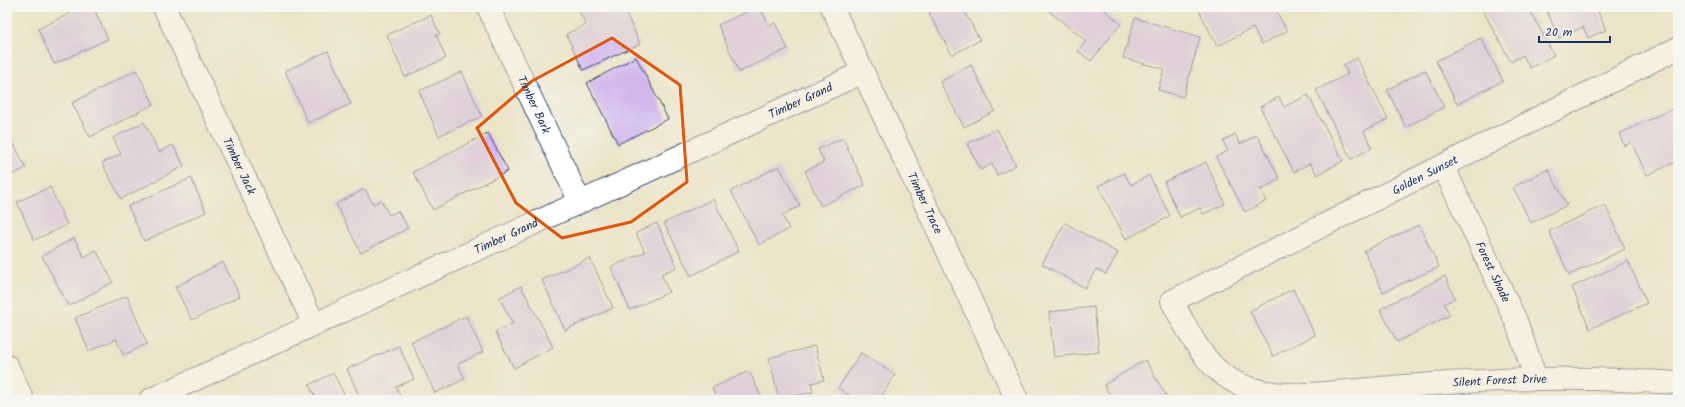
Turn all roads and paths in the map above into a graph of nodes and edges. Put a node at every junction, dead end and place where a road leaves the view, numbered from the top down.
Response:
1 (164, 7) edge
2 (488, 7) edge
3 (832, 7) edge
4 (1678, 48) edge
5 (863, 72) junction
6 (1443, 166) junction
7 (580, 202) junction
8 (1172, 301) joint
9 (314, 324) junction
10 (7, 366) edge
11 (1536, 379) junction
12 (1678, 383) edge
13 (23, 400) edge
14 (150, 400) edge
15 (1017, 400) edge

1 - 9 street, Timber Jack
2 - 7 street, Timber Bark
3 - 5 street, Timber Trace
4 - 6 street, Golden Sunset
5 - 7 street, Timber Grand
5 - 15 street, Timber Trace
6 - 8 street, Golden Sunset
6 - 11 street, Forest Shade
7 - 9 street, Timber Grand
8 - 11 street, Silent Forest Drive
9 - 14 street, Timber Grand
10 - 13 street
11 - 12 street, Silent Forest Drive

